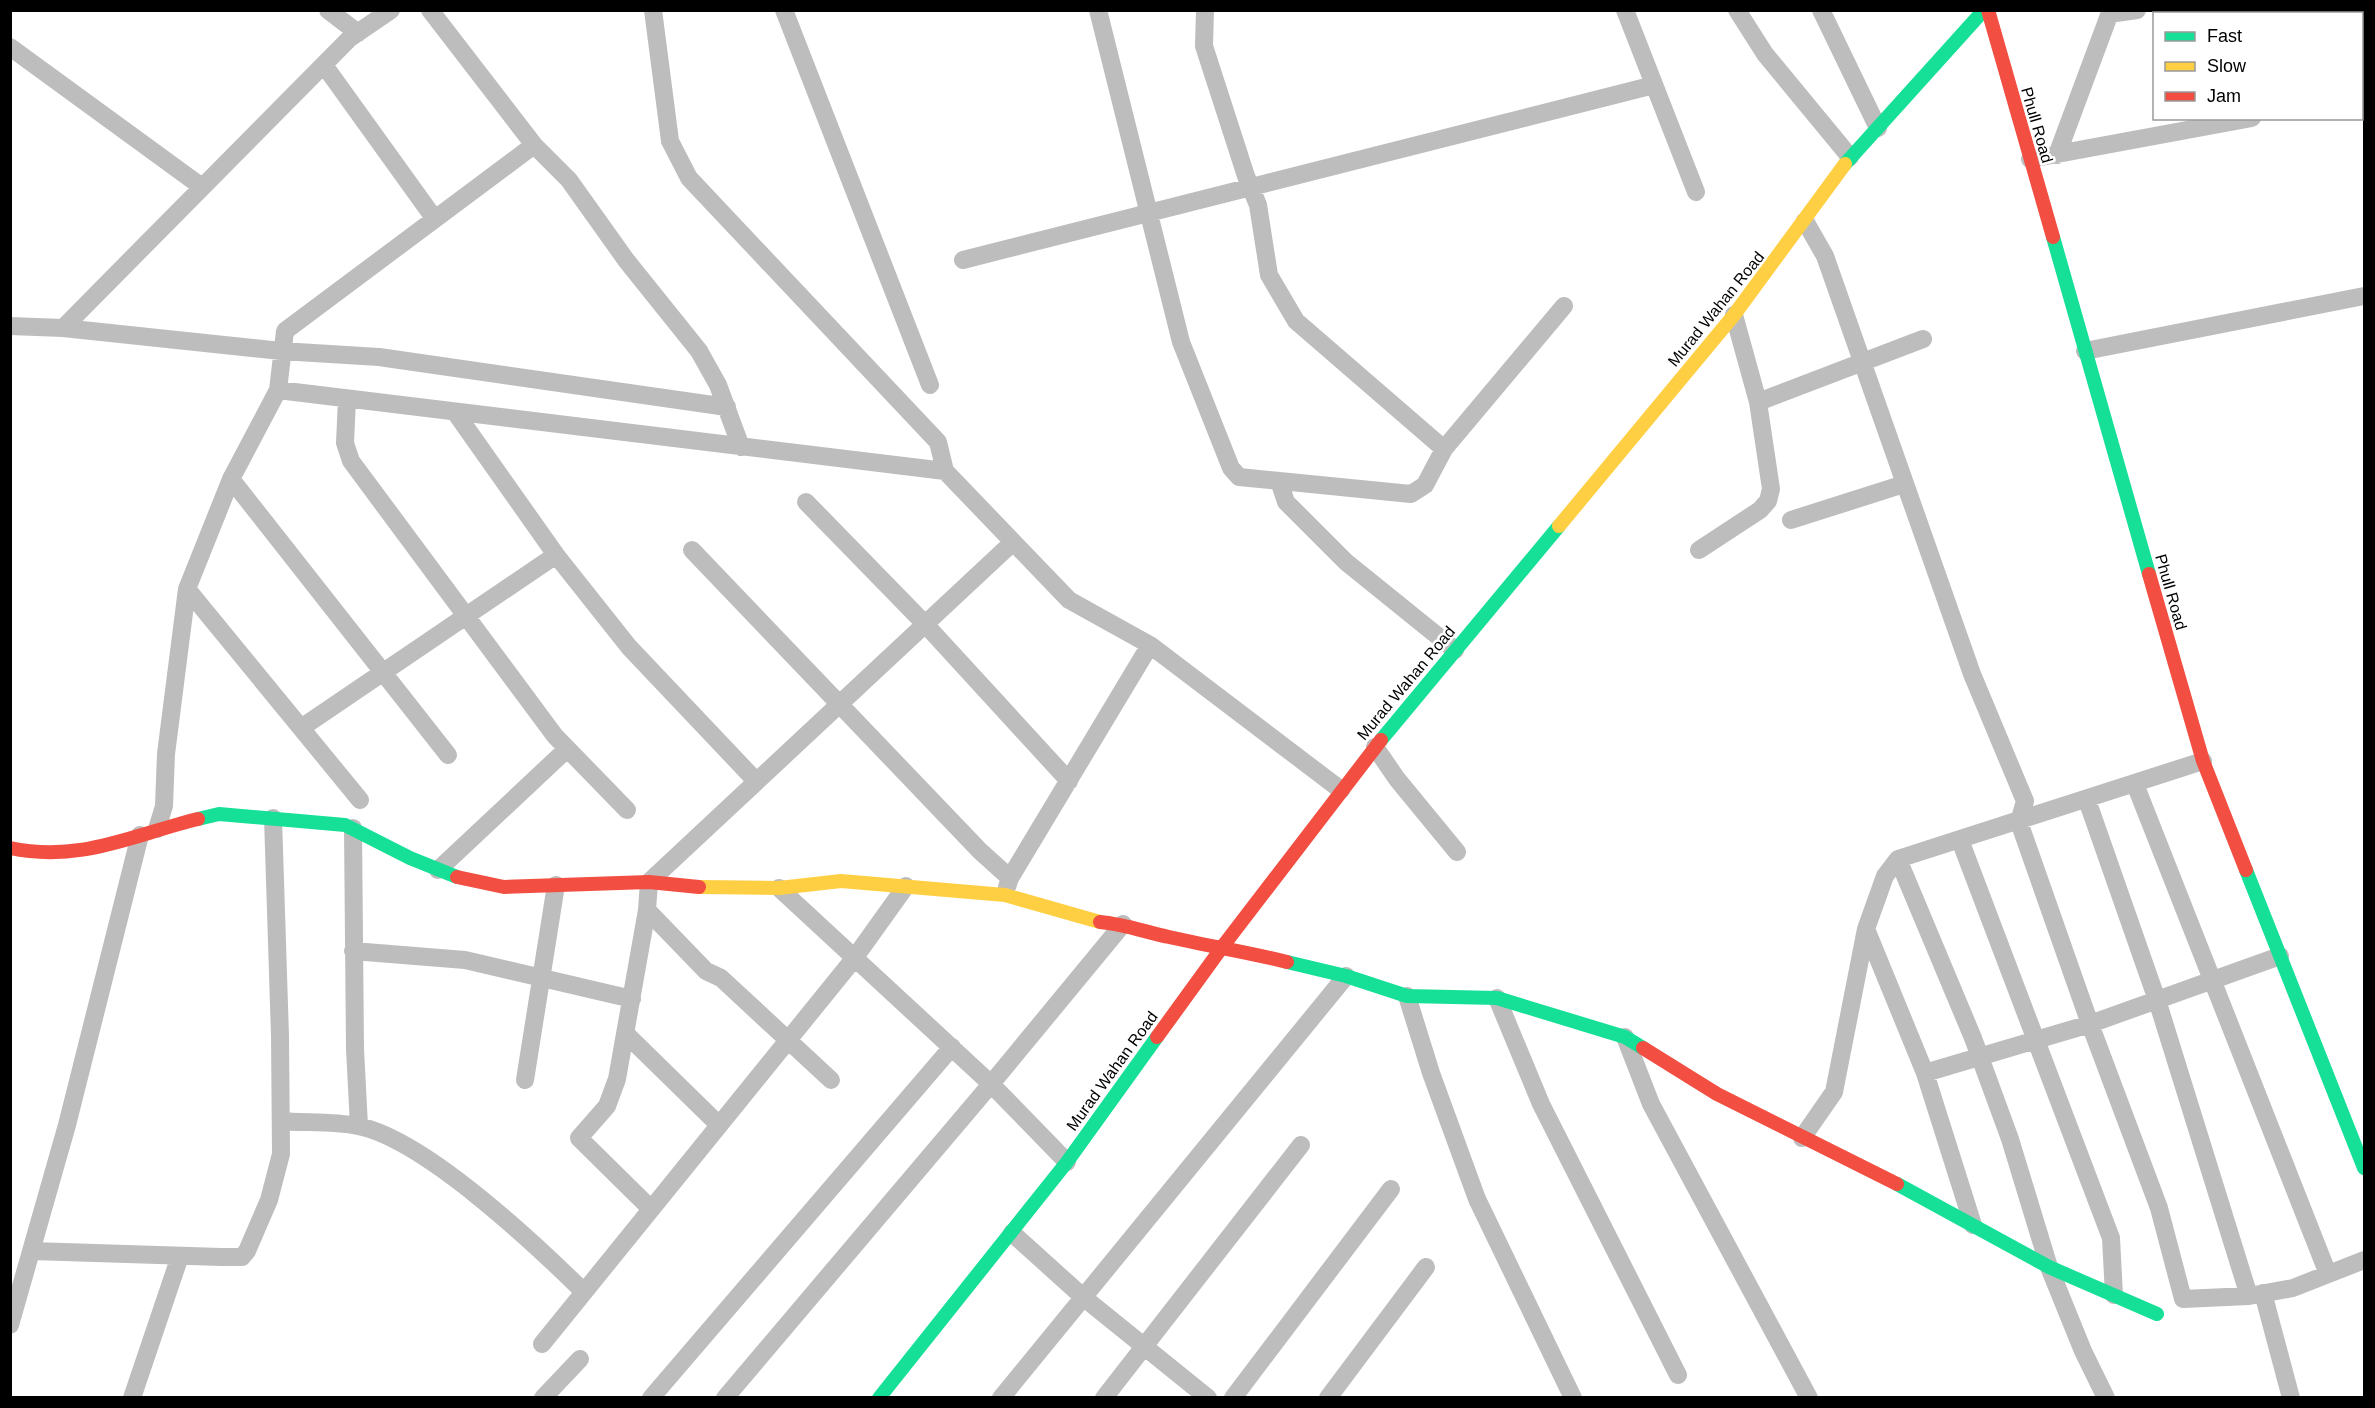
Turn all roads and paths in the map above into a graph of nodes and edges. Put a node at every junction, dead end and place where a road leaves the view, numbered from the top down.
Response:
1 (328, 10) edge
2 (391, 10) edge
3 (430, 10) edge
4 (652, 10) edge
5 (784, 10) edge
6 (1098, 10) edge
7 (1204, 10) edge
8 (1625, 10) edge
9 (1737, 10) edge
10 (1821, 10) edge
11 (1986, 10) edge
12 (2138, 10) edge
13 (2110, 12) edge
14 (358, 33) junction
15 (10, 47) edge
16 (324, 65) junction
17 (1654, 85) junction
18 (2242, 120) edge
19 (1878, 128) junction
20 (534, 145) junction
21 (2057, 156) junction
22 (1850, 157) junction
23 (2030, 159) junction
24 (202, 187) junction
25 (1251, 188) junction
26 (1696, 192) dead end
27 (1150, 213) junction
28 (434, 218) junction
29 (1805, 221) junction
30 (963, 260) dead end
31 (2364, 296) edge
32 (1564, 306) dead end
33 (1734, 315) junction
34 (10, 326) edge
35 (63, 328) junction
36 (1923, 339) dead end
37 (281, 351) junction
38 (2085, 351) junction
39 (1862, 362) junction
40 (930, 385) dead end
41 (278, 390) junction
42 (348, 399) junction
43 (1758, 402) junction
44 (727, 407) junction
45 (455, 412) junction
46 (741, 447) junction
47 (1444, 449) junction
48 (945, 471) junction
49 (231, 479) junction
50 (1279, 481) junction
51 (1904, 484) junction
52 (806, 502) dead end
53 (1791, 520) dead end
54 (1013, 542) junction
55 (692, 550) dead end
56 (1699, 550) dead end
57 (556, 555) junction
58 (187, 589) junction
59 (464, 616) junction
60 (925, 624) junction
61 (1150, 645) junction
62 (1455, 650) junction
63 (384, 670) junction
64 (839, 704) junction
65 (301, 728) junction
66 (1375, 747) junction
67 (567, 748) junction
68 (448, 755) dead end
69 (2203, 762) junction
70 (756, 781) junction
71 (1068, 781) junction
72 (2135, 784) junction
73 (1341, 790) junction
74 (360, 800) dead end
75 (2087, 800) junction
76 (627, 810) dead end
77 (273, 818) junction
78 (2019, 822) junction
79 (352, 828) junction
80 (148, 832) junction
81 (1960, 840) junction
82 (10, 848) edge
83 (1456, 852) dead end
84 (1898, 859) junction
85 (438, 870) junction
86 (650, 882) junction
87 (556, 885) junction
88 (906, 886) junction
89 (1007, 886) junction
90 (779, 888) junction
91 (647, 910) junction
92 (1122, 924) junction
93 (1866, 929) junction
94 (1223, 946) junction
95 (353, 951) junction
96 (2280, 956) junction
97 (853, 960) junction
98 (1346, 976) junction
99 (541, 978) junction
100 (2213, 980) junction
101 (1407, 996) junction
102 (1497, 998) junction
103 (632, 999) junction
104 (2157, 1000) junction
105 (2090, 1024) junction
106 (626, 1034) junction
107 (1625, 1037) junction
108 (788, 1040) junction
109 (2036, 1040) junction
110 (952, 1047) junction
111 (1980, 1057) junction
112 (1926, 1073) junction
113 (525, 1080) dead end
114 (831, 1080) dead end
115 (991, 1084) junction
116 (281, 1121) junction
117 (719, 1125) junction
118 (359, 1126) junction
119 (1802, 1138) junction
120 (1301, 1145) dead end
121 (1067, 1162) junction
122 (2364, 1168) edge
123 (1391, 1189) dead end
124 (651, 1209) junction
125 (1973, 1226) junction
126 (1012, 1233) junction
127 (32, 1251) junction
128 (180, 1256) junction
129 (2364, 1260) edge
130 (1426, 1267) dead end
131 (2049, 1267) junction
132 (2328, 1274) junction
133 (584, 1292) junction
134 (2114, 1295) junction
135 (2256, 1295) junction
136 (1083, 1297) junction
137 (2157, 1314) dead end
138 (10, 1324) edge
139 (542, 1344) dead end
140 (1147, 1346) junction
141 (580, 1359) dead end
142 (1678, 1375) dead end
143 (132, 1398) edge
144 (543, 1398) edge
145 (651, 1398) edge
146 (725, 1398) edge
147 (879, 1398) edge
148 (1001, 1398) edge
149 (1104, 1398) edge
150 (1208, 1398) edge
151 (1233, 1398) edge
152 (1328, 1398) edge
153 (1573, 1398) edge
154 (1809, 1398) edge
155 (2106, 1398) edge
156 (2291, 1398) edge

1 - 14 street
2 - 14 street
3 - 20 street
4 - 48 street
5 - 40 street
6 - 27 street
7 - 25 street
8 - 17 street
9 - 22 street
10 - 19 street
11 - 19 street, Murad Wahan Road
11 - 23 street, Phull Road
12 - 13 street
13 - 21 street
14 - 16 street
15 - 24 street
16 - 24 street
16 - 28 street
17 - 25 street
17 - 26 street
18 - 21 street
19 - 22 street, Murad Wahan Road
20 - 28 street
20 - 44 street
21 - 23 street
22 - 29 street, Murad Wahan Road
23 - 38 street, Phull Road
24 - 35 street
25 - 27 street
25 - 47 street
27 - 30 street
27 - 50 street
28 - 37 street
29 - 33 street, Murad Wahan Road
29 - 39 street
31 - 38 street
32 - 47 street
33 - 43 street
33 - 62 street, Murad Wahan Road
34 - 35 street
35 - 37 street
36 - 39 street
37 - 41 street
37 - 44 street
38 - 69 street, Phull Road
39 - 43 street
39 - 51 street
41 - 42 street
41 - 49 street
42 - 45 street
42 - 59 street
43 - 56 street
44 - 46 street
45 - 46 street
45 - 57 street
46 - 48 street
47 - 50 street
48 - 54 street
49 - 58 street
49 - 63 street
50 - 62 street
51 - 53 street
51 - 78 street
52 - 60 street
54 - 60 street
54 - 61 street
55 - 64 street
57 - 59 street
57 - 70 street
58 - 65 street
58 - 80 street
59 - 63 street
59 - 67 street
60 - 64 street
60 - 71 street
61 - 71 street
61 - 73 street
62 - 66 street, Murad Wahan Road
63 - 65 street
63 - 68 street
64 - 70 street
64 - 89 street
65 - 74 street
66 - 73 street, Murad Wahan Road
66 - 83 street
67 - 76 street
67 - 85 street
69 - 72 street
69 - 96 street, Phull Road
70 - 86 street
71 - 89 street
72 - 75 street
72 - 100 street
73 - 94 street, Murad Wahan Road
75 - 78 street
75 - 104 street
77 - 79 street
77 - 80 street
77 - 116 street
78 - 81 street
78 - 105 street
79 - 85 street
79 - 95 street
80 - 82 street
80 - 127 street
81 - 84 street
81 - 109 street
84 - 93 street
84 - 111 street
85 - 87 street
86 - 87 street
86 - 90 street
86 - 91 street
87 - 99 street
88 - 89 street
88 - 90 street
88 - 97 street
89 - 92 street
90 - 97 street
91 - 103 street
91 - 108 street
92 - 94 street
92 - 115 street
93 - 112 street
93 - 119 street
94 - 98 street
94 - 121 street, Murad Wahan Road
95 - 99 street
95 - 118 street
96 - 100 street
96 - 122 street, Phull Road
97 - 108 street
97 - 110 street
98 - 101 street
98 - 136 street
99 - 103 street
99 - 113 street
100 - 104 street
100 - 132 street
101 - 102 street
101 - 153 street
102 - 107 street
102 - 142 street
103 - 106 street
104 - 105 street
104 - 135 street
105 - 109 street
105 - 135 street
106 - 117 street
106 - 124 street
107 - 119 street
107 - 154 street
108 - 114 street
108 - 117 street
109 - 111 street
109 - 134 street
110 - 115 street
110 - 145 street
111 - 112 street
111 - 131 street
112 - 125 street
115 - 121 street
115 - 146 street
116 - 118 street
116 - 128 street
117 - 124 street
118 - 133 street
119 - 125 street
120 - 140 street
121 - 126 street, Murad Wahan Road
123 - 151 street
124 - 133 street
125 - 131 street
126 - 136 street
126 - 147 street, Murad Wahan Road
127 - 128 street
127 - 138 street
128 - 143 street
129 - 132 street
130 - 152 street
131 - 134 street
131 - 155 street
132 - 135 street
133 - 139 street
134 - 137 street
135 - 156 street
136 - 140 street
136 - 148 street
140 - 149 street
140 - 150 street
141 - 144 street

